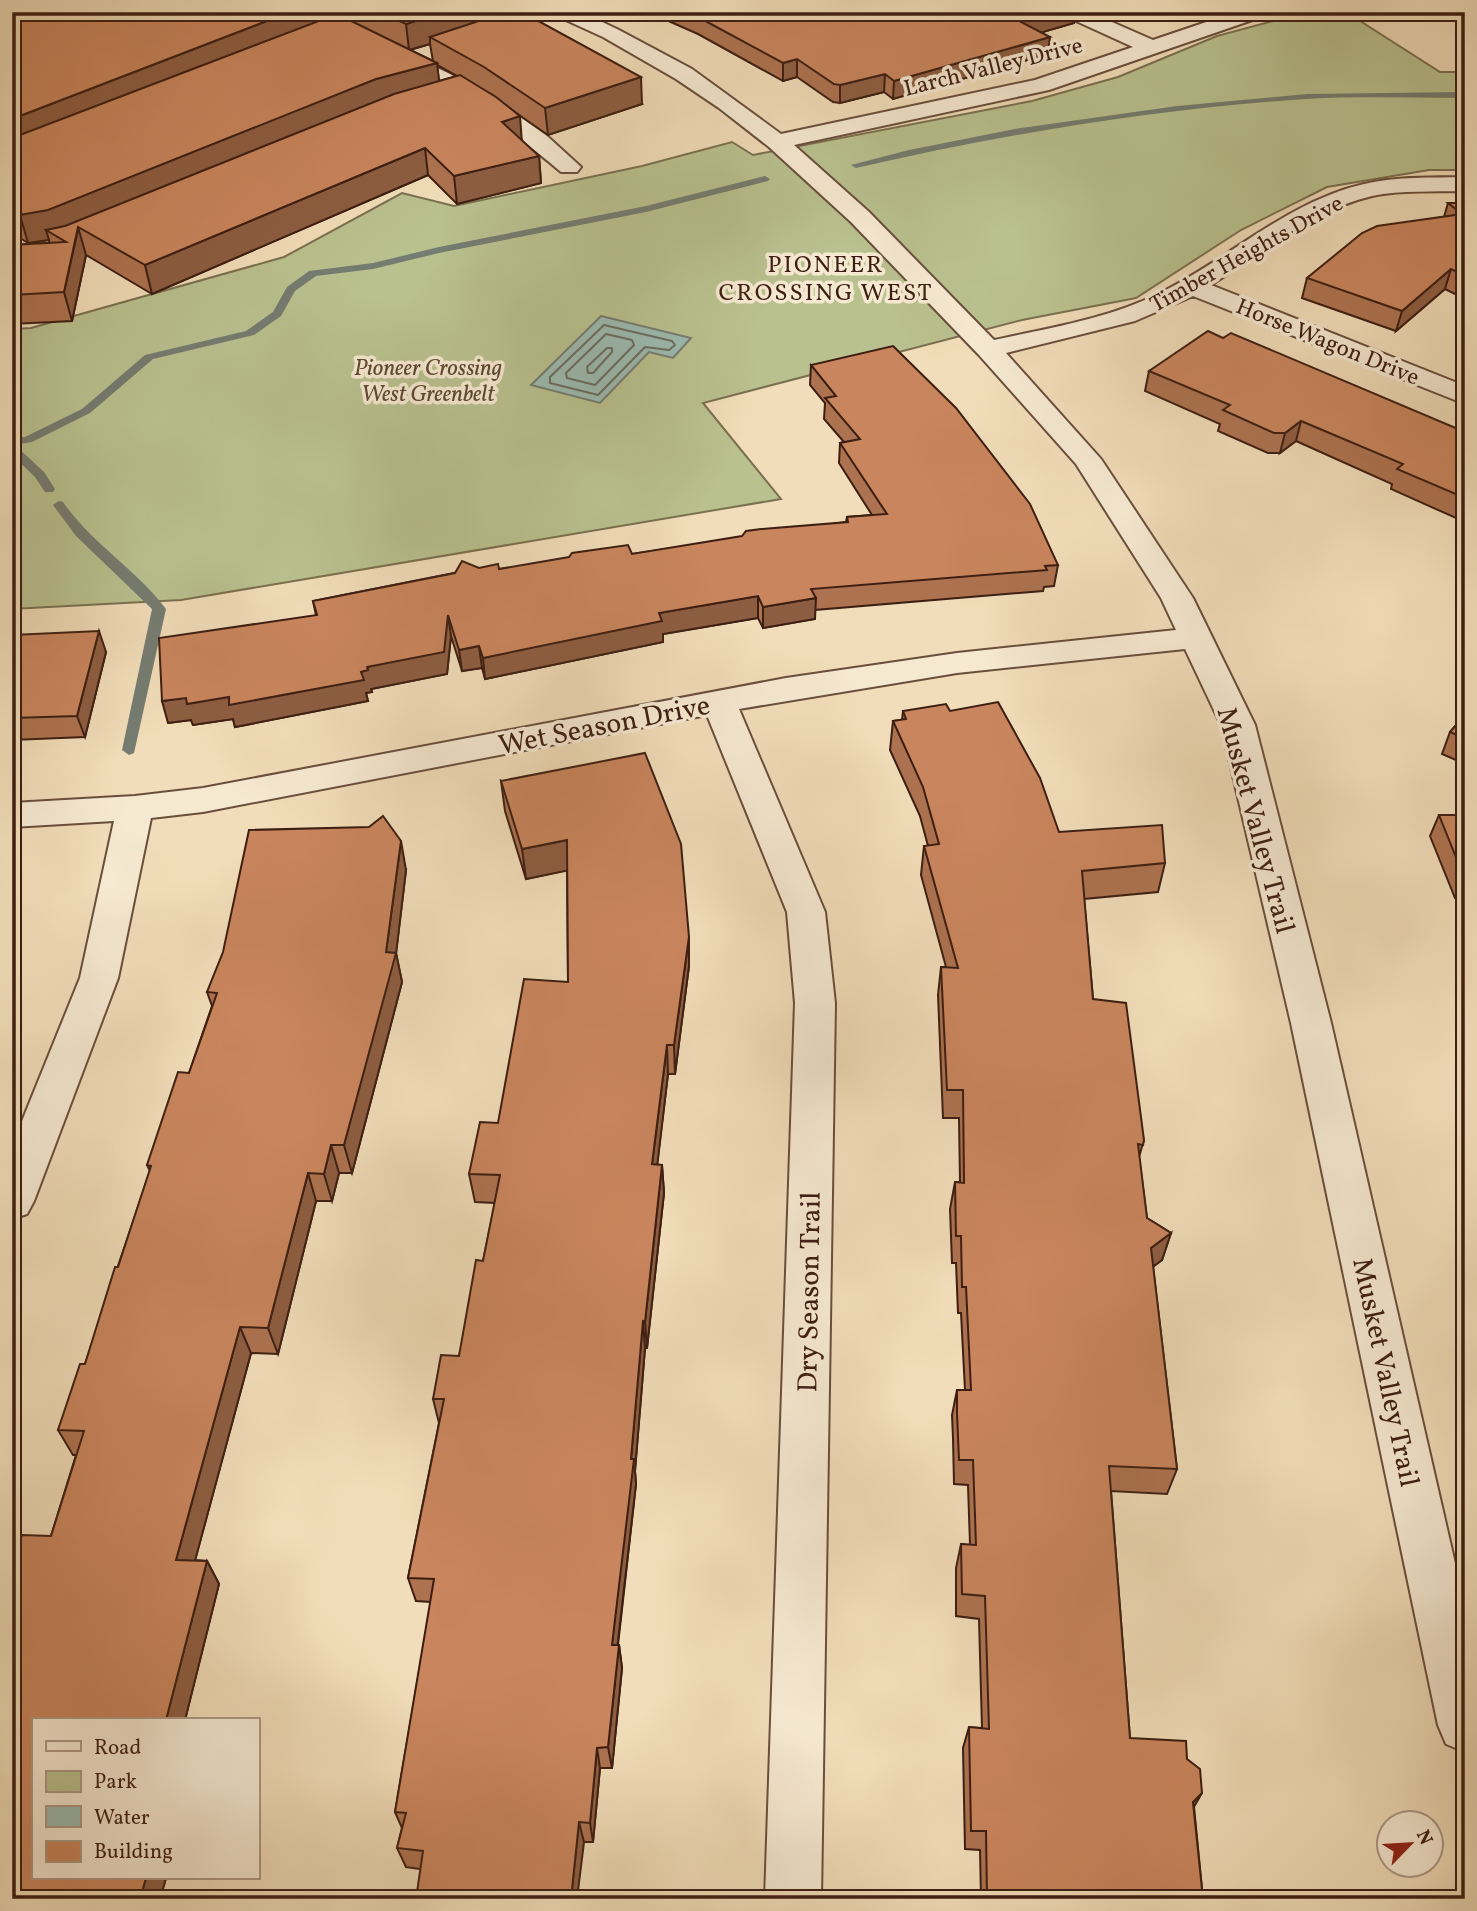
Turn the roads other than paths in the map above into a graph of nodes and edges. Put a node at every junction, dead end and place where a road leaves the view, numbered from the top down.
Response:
1 (302, 12) edge
2 (1072, 12) edge
3 (1257, 12) edge
4 (560, 20) edge
5 (341, 30) junction
6 (315, 40) edge
7 (1150, 47) junction
8 (434, 52) edge
9 (410, 60) junction
10 (462, 67) edge
11 (439, 87) junction
12 (777, 142) junction
13 (569, 167) dead end
14 (1465, 184) edge
15 (1191, 286) junction
16 (988, 349) junction
17 (1465, 396) edge
18 (1197, 638) junction
19 (719, 702) junction
20 (135, 808) junction
21 (12, 815) edge
22 (12, 1201) edge
23 (1458, 1664) edge
24 (1465, 1725) edge
25 (793, 1899) edge

1 - 5 street
2 - 7 street
3 - 7 street, Larch Valley Drive
4 - 12 street, Musket Valley Trail
5 - 6 street
5 - 9 street
7 - 12 street, Larch Valley Drive
8 - 9 street
9 - 11 street
10 - 11 street
11 - 13 street
12 - 16 street, Musket Valley Trail
14 - 15 street, Timber Heights Drive
15 - 16 street, Timber Heights Drive
15 - 17 street, Horse Wagon Drive
16 - 18 street, Musket Valley Trail
18 - 19 street, Wet Season Drive
18 - 23 street, Musket Valley Trail
19 - 20 street, Wet Season Drive
19 - 25 street, Dry Season Trail
20 - 21 street, Wet Season Drive
20 - 22 street
23 - 24 street, Musket Valley Trail

